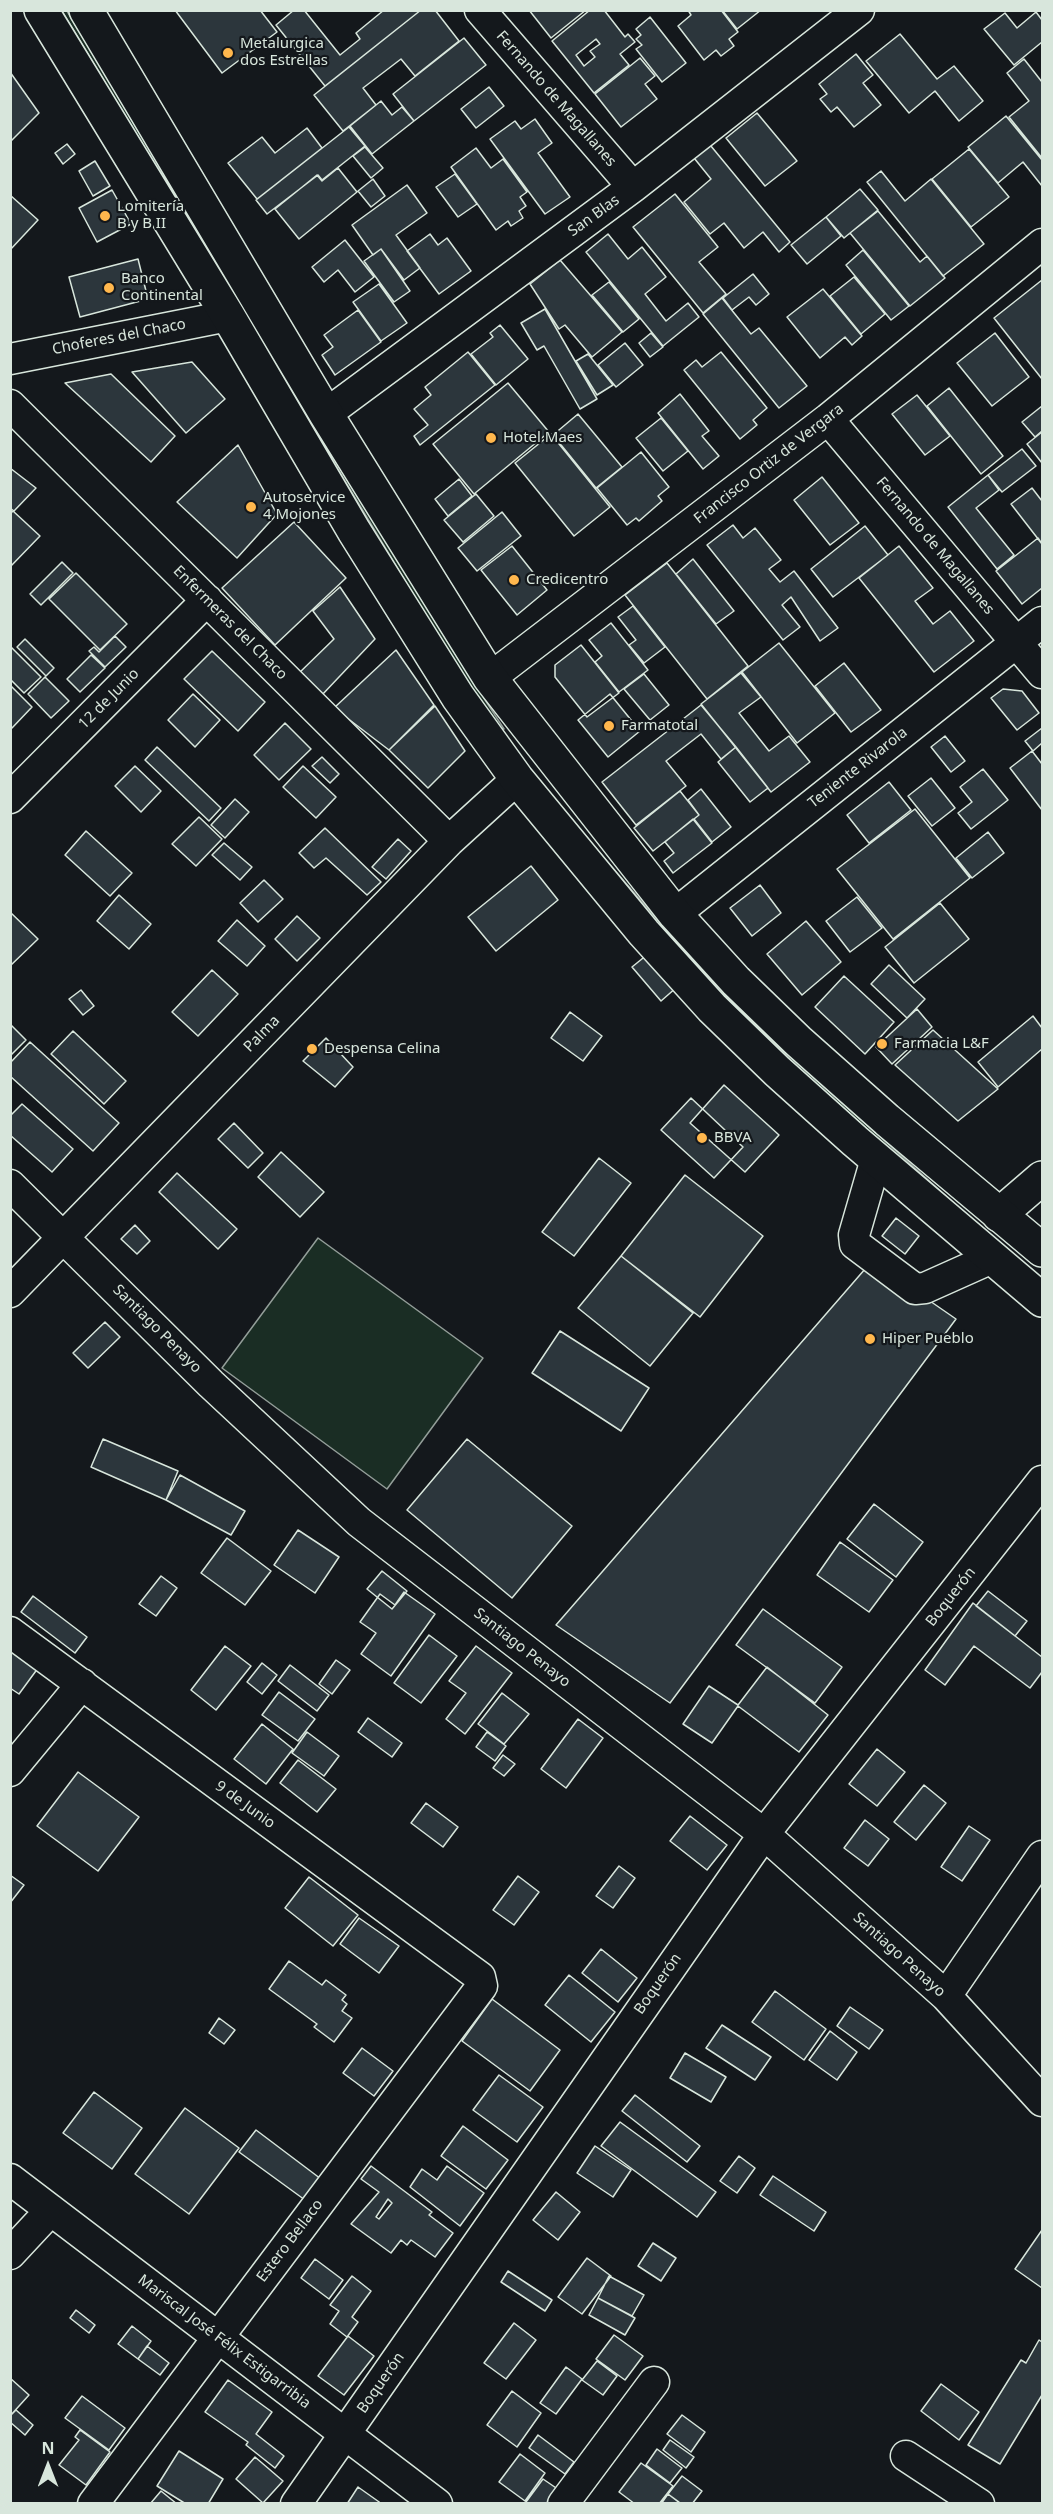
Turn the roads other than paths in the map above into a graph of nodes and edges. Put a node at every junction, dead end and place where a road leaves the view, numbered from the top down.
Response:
1 (41, 10) edge
2 (86, 10) edge
3 (480, 10) edge
4 (859, 10) edge
5 (633, 187) junction
6 (1042, 244) edge
7 (228, 316) junction
8 (10, 359) edge
9 (10, 405) edge
10 (326, 414) junction
11 (828, 419) junction
12 (207, 600) junction
13 (1042, 622) edge
14 (1017, 642) junction
15 (1042, 672) edge
16 (490, 678) junction
17 (517, 779) junction
18 (10, 798) edge
19 (449, 841) junction
20 (675, 914) junction
21 (876, 1159) junction
22 (1042, 1178) edge
23 (10, 1185) edge
24 (999, 1215) junction
25 (66, 1237) junction
26 (981, 1249) junction
27 (1042, 1250) edge
28 (10, 1292) edge
29 (1042, 1300) edge
30 (1042, 1481) edge
31 (10, 1632) edge
32 (82, 1684) junction
33 (10, 1771) edge
34 (764, 1834) junction
35 (1042, 1856) edge
36 (480, 1977) joint
37 (946, 1996) junction
38 (1042, 2101) edge
39 (10, 2179) edge
40 (51, 2210) junction
41 (10, 2254) edge
42 (217, 2337) junction
43 (654, 2382) dead end
44 (346, 2435) junction
45 (906, 2456) dead end
46 (93, 2504) edge
47 (296, 2504) edge
48 (437, 2504) edge
49 (563, 2504) edge
50 (979, 2504) edge

1 - 7 main road
2 - 10 main road
3 - 5 street, Fernando de Magallanes
4 - 5 street, San Blas
5 - 10 street, San Blas
6 - 11 street, Francisco Ortiz de Vergara
7 - 8 street, Choferes del Chaco
7 - 17 main road
9 - 12 street, Enfermeras del Chaco
10 - 16 main road
11 - 14 street, Fernando de Magallanes
11 - 16 street, Francisco Ortiz de Vergara
12 - 18 street, 12 de Junio
12 - 19 street, Enfermeras del Chaco
13 - 14 street, Teniente Rivarola
14 - 15 street, Fernando de Magallanes
14 - 20 street, Teniente Rivarola
16 - 20 main road
17 - 19 street, Palma
17 - 21 main road
19 - 25 street, Palma
20 - 24 main road
21 - 26 main road
21 - 26 street
22 - 24 main road
23 - 25 street, Santiago Penayo
24 - 26 main road
24 - 27 main road
25 - 28 street, Palma
25 - 34 street, Santiago Penayo
26 - 29 main road
30 - 34 street, Boquerón
31 - 32 street, 9 de Junio
32 - 33 street
32 - 36 street, 9 de Junio
34 - 37 street, Santiago Penayo
34 - 44 street, Boquerón
35 - 37 street
36 - 42 street, Estero Bellaco
37 - 38 street, Santiago Penayo
39 - 40 street, Mariscal José Félix Estigarribia
40 - 41 street
40 - 42 street, Mariscal José Félix Estigarribia
42 - 44 street, Mariscal José Félix Estigarribia
42 - 46 street, Estero Bellaco
43 - 49 street
44 - 47 street, Boquerón
44 - 48 street, Mariscal José Félix Estigarribia
45 - 50 street

